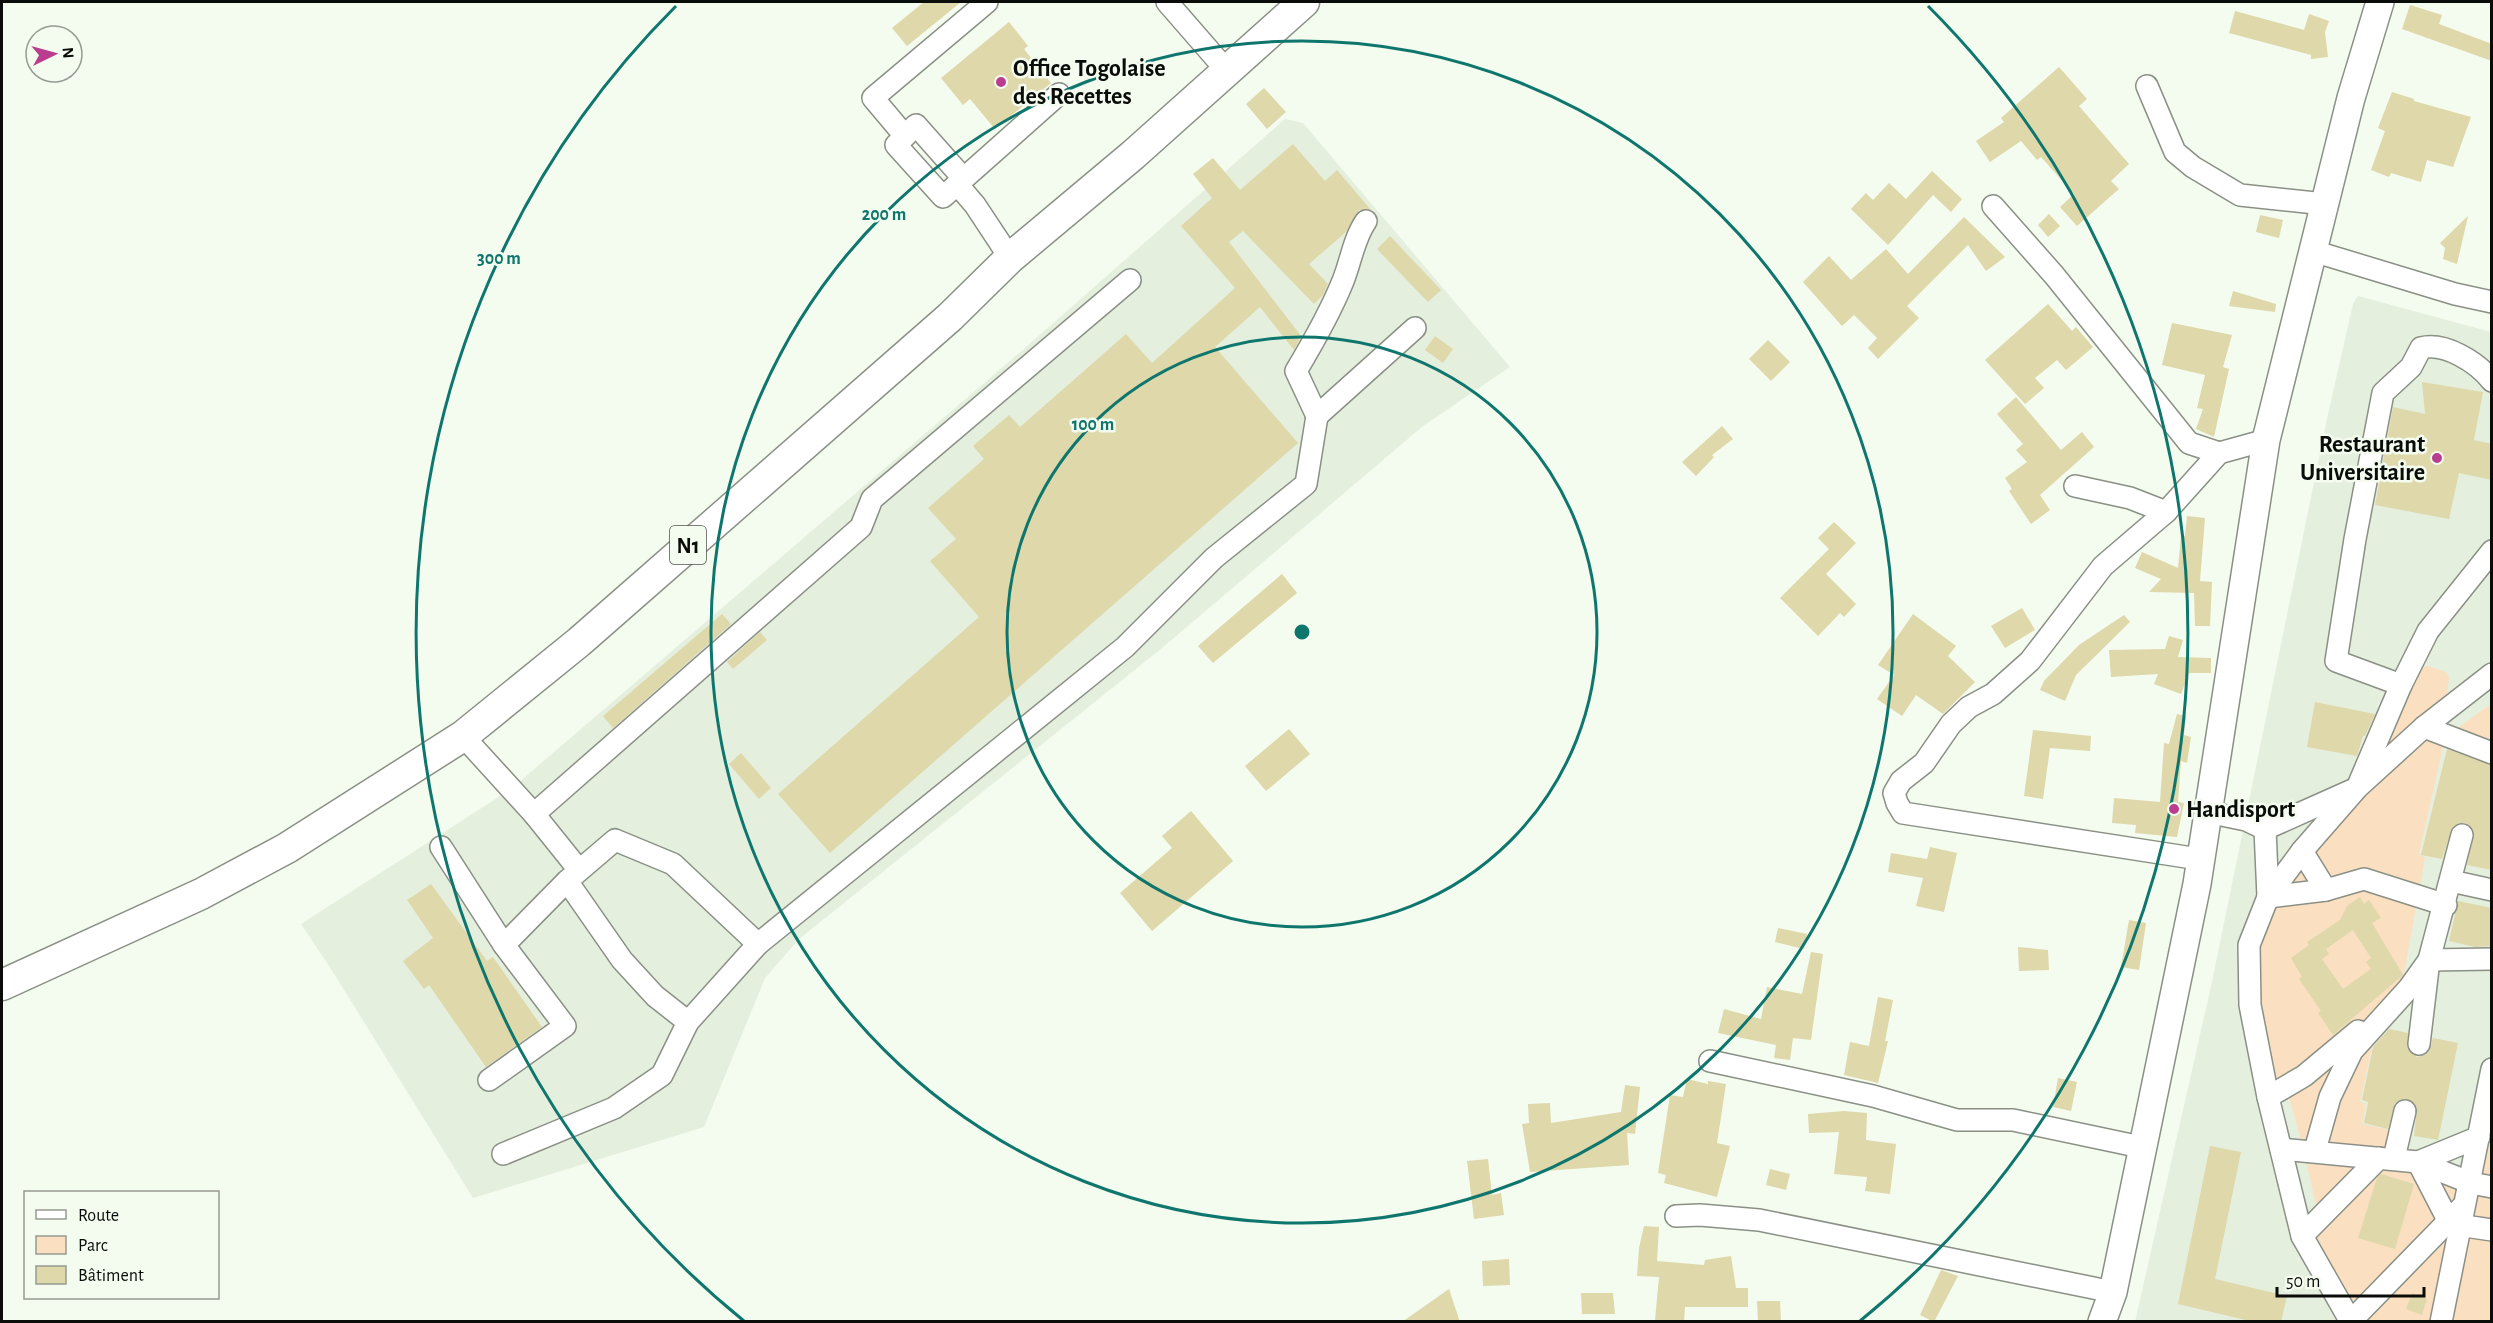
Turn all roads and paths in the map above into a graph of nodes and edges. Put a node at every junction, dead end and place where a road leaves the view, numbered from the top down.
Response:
1 (987, 2) edge
2 (1167, 2) edge
3 (1304, 2) edge
4 (2380, 2) edge
5 (1227, 71) junction
6 (2148, 86) dead end
7 (1059, 94) dead end
8 (960, 181) junction
9 (2325, 204) junction
10 (1993, 206) dead end
11 (1366, 221) dead end
12 (2313, 251) junction
13 (1010, 258) junction
14 (1130, 280) dead end
15 (2492, 302) edge
16 (1415, 328) dead end
17 (2492, 381) edge
18 (1317, 416) junction
19 (2266, 440) junction
20 (2219, 453) junction
21 (2074, 486) dead end
22 (2166, 512) junction
23 (2492, 550) edge
24 (2492, 674) edge
25 (2401, 685) junction
26 (2424, 727) junction
27 (463, 736) junction
28 (2492, 753) edge
29 (2357, 788) junction
30 (2207, 812) junction
31 (534, 814) junction
32 (2265, 828) junction
33 (2462, 835) dead end
34 (441, 848) dead end
35 (2302, 851) junction
36 (2199, 859) junction
37 (573, 876) junction
38 (2451, 881) junction
39 (2326, 890) junction
40 (2492, 890) edge
41 (2268, 897) junction
42 (2446, 904) junction
43 (758, 944) junction
44 (504, 945) junction
45 (2492, 959) edge
46 (2429, 960) junction
47 (2, 985) edge
48 (2409, 988) junction
49 (688, 1022) junction
50 (2419, 1044) dead end
51 (1710, 1061) dead end
52 (2492, 1069) edge
53 (489, 1080) dead end
54 (2268, 1097) junction
55 (2405, 1111) dead end
56 (2488, 1112) edge
57 (2479, 1137) junction
58 (2141, 1147) junction
59 (2281, 1149) junction
60 (2315, 1150) junction
61 (503, 1154) dead end
62 (2387, 1158) junction
63 (2418, 1162) junction
64 (2470, 1183) junction
65 (2492, 1187) edge
66 (1676, 1216) dead end
67 (2456, 1218) junction
68 (2492, 1230) edge
69 (2302, 1236) junction
70 (2113, 1292) junction
71 (2351, 1321) edge
72 (2102, 1322) edge
73 (2441, 1322) edge

1 - 8 street
2 - 5 street
3 - 5 highway, N1
4 - 9 main road
5 - 13 highway, N1
6 - 9 street
7 - 8 street
8 - 13 street
9 - 12 main road
10 - 20 street
11 - 18 street
12 - 15 street
12 - 19 main road
13 - 27 highway, N1
14 - 31 street
16 - 18 street
17 - 25 street
18 - 43 street
19 - 20 street
19 - 30 main road
20 - 22 street
21 - 22 street
22 - 36 street
23 - 25 street
24 - 26 street
25 - 29 street
26 - 28 street
26 - 29 street
27 - 31 street
27 - 47 highway, N1
29 - 32 street
29 - 35 street
30 - 32 street
30 - 36 main road
31 - 37 street
32 - 41 street
33 - 38 street
34 - 44 street
35 - 39 street
35 - 41 street
36 - 58 main road
37 - 43 street
37 - 44 street
37 - 49 street
38 - 40 street
38 - 42 street
39 - 41 street
39 - 42 street
41 - 54 street
42 - 46 street
43 - 49 street
44 - 53 street
45 - 46 street
46 - 48 street
46 - 50 street
48 - 54 street
48 - 60 street
49 - 61 street
51 - 58 street
52 - 56 street
54 - 59 street
55 - 62 street
56 - 57 street
57 - 63 street
57 - 64 street
58 - 70 main road
59 - 60 street
59 - 69 street
60 - 62 street
62 - 63 street
62 - 69 street
63 - 64 street
63 - 67 street
64 - 65 street
64 - 67 street
66 - 70 street
67 - 68 street
67 - 71 street
67 - 73 street
69 - 71 street
70 - 72 main road

